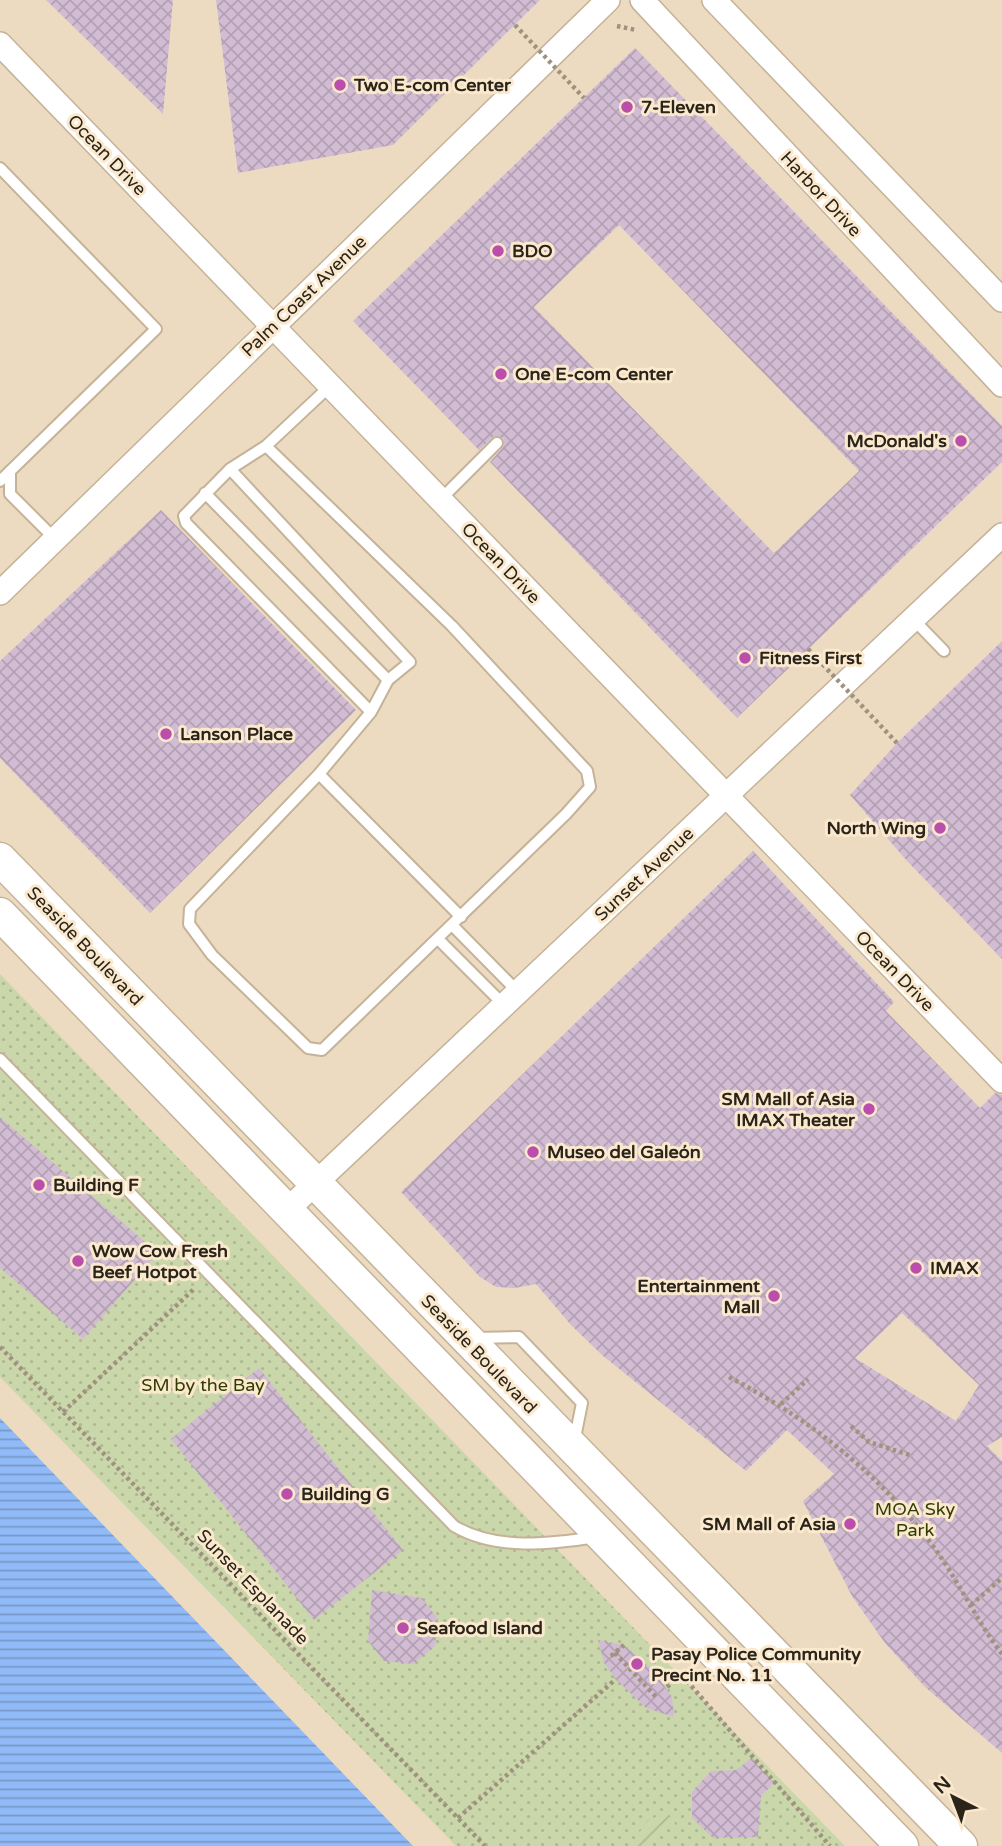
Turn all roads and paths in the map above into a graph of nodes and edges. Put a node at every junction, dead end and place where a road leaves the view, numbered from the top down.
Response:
1 (608, 0) edge
2 (642, 0) edge
3 (713, 0) edge
4 (515, 25) dead end
5 (0, 44) edge
6 (584, 98) dead end
7 (0, 168) edge
8 (1002, 300) edge
9 (273, 327) junction
10 (1002, 385) edge
11 (330, 386) junction
12 (497, 443) dead end
13 (266, 446) junction
14 (230, 470) junction
15 (10, 471) junction
16 (0, 481) edge
17 (205, 492) junction
18 (440, 500) junction
19 (1002, 536) edge
20 (55, 539) junction
21 (0, 593) edge
22 (913, 619) junction
23 (808, 649) dead end
24 (944, 651) dead end
25 (388, 680) junction
26 (371, 712) junction
27 (897, 743) dead end
28 (319, 774) junction
29 (726, 798) junction
30 (0, 859) edge
31 (0, 914) edge
32 (456, 921) junction
33 (438, 939) junction
34 (511, 999) junction
35 (0, 1059) edge
36 (1002, 1081) edge
37 (316, 1182) junction
38 (286, 1211) junction
39 (209, 1274) junction
40 (0, 1348) edge
41 (729, 1377) dead end
42 (808, 1379) dead end
43 (781, 1404) junction
44 (63, 1412) junction
45 (851, 1426) dead end
46 (913, 1456) dead end
47 (601, 1536) junction
48 (1002, 1578) edge
49 (971, 1605) junction
50 (624, 1645) dead end
51 (1002, 1654) edge
52 (615, 1679) dead end
53 (667, 1687) dead end
54 (657, 1698) dead end
55 (458, 1818) junction
56 (485, 1846) edge
57 (830, 1846) edge
58 (902, 1846) edge
59 (961, 1846) edge

1 - 9 street, Palm Coast Avenue
2 - 10 street, Harbor Drive
3 - 8 street
4 - 6 path, bridge
5 - 9 street, Ocean Drive
7 - 15 lane
9 - 11 street, Ocean Drive
9 - 20 street, Palm Coast Avenue
11 - 13 lane
11 - 18 street, Ocean Drive
12 - 18 lane
13 - 14 lane
13 - 32 lane
14 - 17 lane
14 - 25 lane
15 - 16 lane
15 - 20 lane
17 - 25 lane
17 - 26 lane
18 - 29 street, Ocean Drive
19 - 22 street, Sunset Avenue
20 - 21 street, Palm Coast Avenue
22 - 24 lane
22 - 29 street, Sunset Avenue
23 - 27 path, bridge
25 - 26 lane
26 - 28 lane
28 - 32 lane
28 - 33 lane
29 - 34 street, Sunset Avenue
29 - 36 street, Ocean Drive
30 - 37 street, Seaside Boulevard
31 - 38 street
32 - 33 lane
32 - 34 lane
33 - 34 lane
34 - 37 street, Sunset Avenue
35 - 39 lane
37 - 38 street, Sunset Avenue
37 - 59 street, Seaside Boulevard
38 - 47 street
39 - 44 path
39 - 47 lane
40 - 44 path, Sunset Esplanade
41 - 43 path
42 - 43 path
43 - 49 path
44 - 55 path, Sunset Esplanade
45 - 46 path
47 - 58 street
48 - 49 path
49 - 51 path
50 - 54 path
52 - 55 path
53 - 57 path
55 - 56 path, Sunset Esplanade

